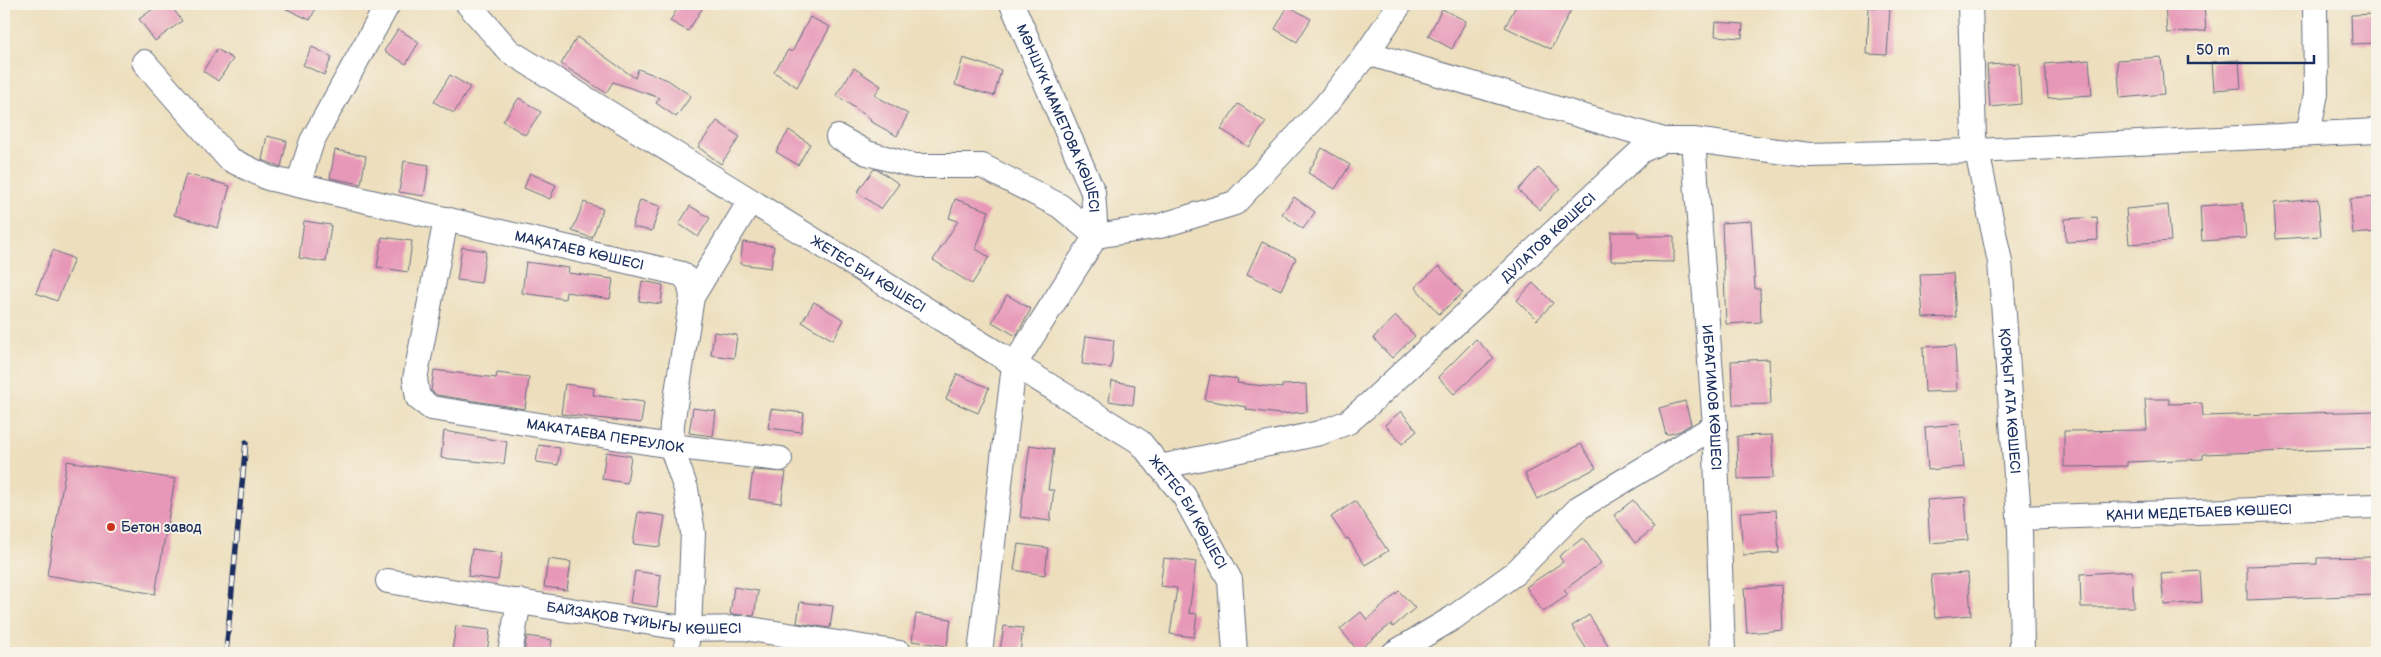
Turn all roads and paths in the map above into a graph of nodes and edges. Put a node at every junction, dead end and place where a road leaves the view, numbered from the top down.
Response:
1 (388, 4) edge
2 (468, 4) edge
3 (1012, 4) edge
4 (1400, 4) edge
5 (1970, 4) edge
6 (2314, 4) edge
7 (1368, 53) junction
8 (144, 62) dead end
9 (2377, 131) edge
10 (2308, 134) junction
11 (838, 137) dead end
12 (1664, 140) junction
13 (1693, 140) junction
14 (1977, 151) junction
15 (298, 185) junction
16 (750, 201) junction
17 (446, 220) junction
18 (1096, 236) junction
19 (692, 297) junction
20 (1014, 366) junction
21 (1715, 426) junction
22 (671, 446) junction
23 (780, 459) dead end
24 (1160, 467) junction
25 (2377, 506) edge
26 (2020, 518) junction
27 (388, 581) dead end
28 (519, 601) junction
29 (689, 629) junction
30 (510, 653) edge
31 (685, 653) edge
32 (900, 653) edge
33 (980, 653) edge
34 (1235, 653) edge
35 (1394, 653) edge
36 (1723, 653) edge
37 (2022, 653) edge

1 - 15 street
2 - 16 street, ЖЕТЕС БИ КӨШЕСІ
3 - 18 street, МӘНШҮК МАМЕТОВА КӨШЕСІ
4 - 7 street
5 - 14 street, ҚОРҚЫТ АТА КӨШЕСІ
6 - 10 street
7 - 12 street
7 - 18 street
8 - 15 street, МАҚАТАЕВ КӨШЕСІ
9 - 10 street
10 - 14 street
11 - 18 street
12 - 13 street, ДУЛАТОВ КӨШЕСІ
12 - 24 street, ДУЛАТОВ КӨШЕСІ
13 - 14 street, ДУЛАТОВ КӨШЕСІ
13 - 21 street, ИБРАГИМОВ КӨШЕСІ
14 - 26 street, ҚОРҚЫТ АТА КӨШЕСІ
15 - 17 street, МАҚАТАЕВ КӨШЕСІ
16 - 19 street
16 - 20 street, ЖЕТЕС БИ КӨШЕСІ
17 - 19 street, МАҚАТАЕВ КӨШЕСІ
17 - 22 street, МАКАТАЕВА ПЕРЕУЛОК
18 - 20 street
19 - 22 street
20 - 24 street, ЖЕТЕС БИ КӨШЕСІ
20 - 33 street
21 - 35 street
21 - 36 street, ИБРАГИМОВ КӨШЕСІ
22 - 23 street, МАКАТАЕВА ПЕРЕУЛОК
22 - 29 street
24 - 34 street, ЖЕТЕС БИ КӨШЕСІ
25 - 26 street, ҚАНИ МЕДЕТБАЕВ КӨШЕСІ
26 - 37 street, ҚОРҚЫТ АТА КӨШЕСІ
27 - 28 street, БАЙЗАҚОВ ТҰЙЫҒЫ КӨШЕСІ
28 - 29 street, БАЙЗАҚОВ ТҰЙЫҒЫ КӨШЕСІ
28 - 30 street
29 - 31 street
29 - 32 street, БАЙЗАҚОВ ТҰЙЫҒЫ КӨШЕСІ

